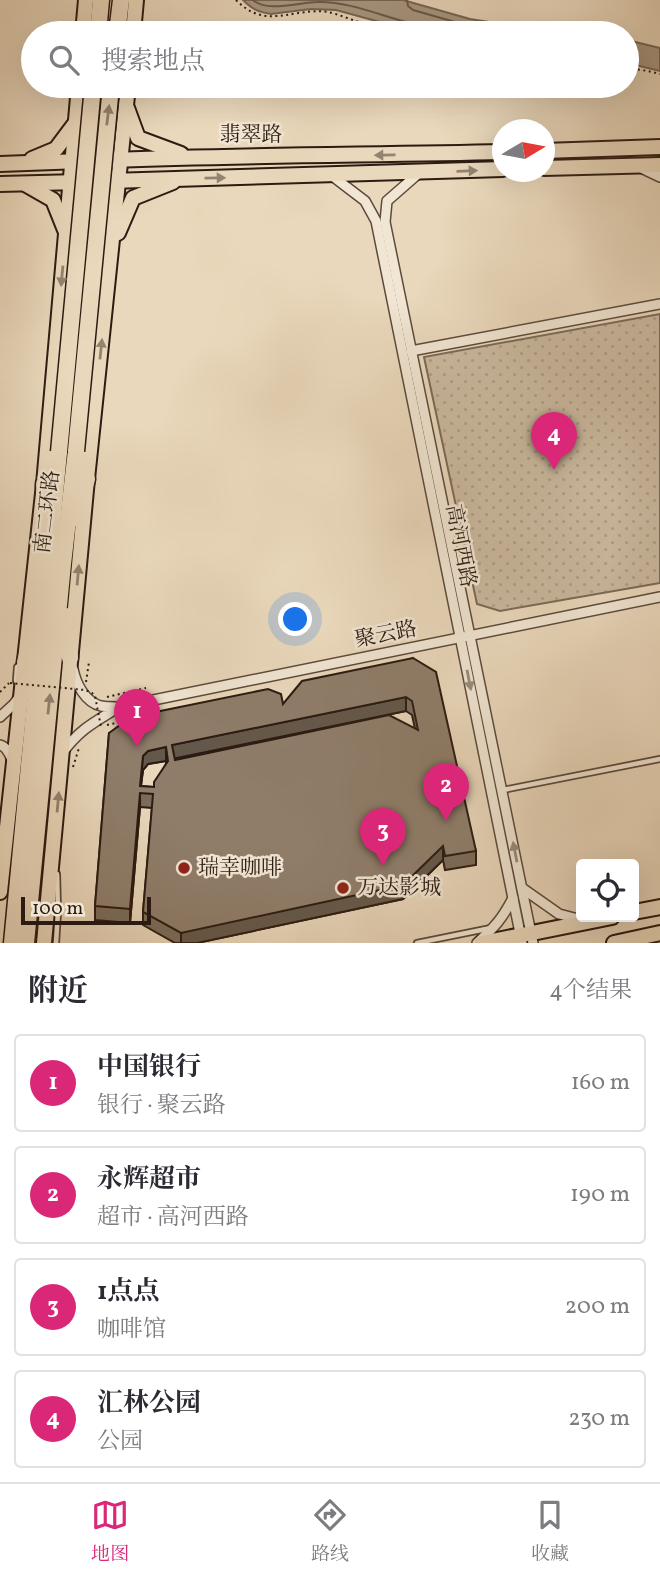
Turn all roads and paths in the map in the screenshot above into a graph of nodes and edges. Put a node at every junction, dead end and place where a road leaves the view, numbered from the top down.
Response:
1 (86, 0) edge
2 (101, 0) edge
3 (121, 0) edge
4 (136, 0) edge
5 (236, 0) edge
6 (84, 21) edge
7 (99, 21) edge
8 (118, 21) edge
9 (134, 21) edge
10 (361, 21) edge
11 (639, 70) edge
12 (660, 74) edge
13 (78, 98) edge
14 (92, 98) edge
15 (110, 98) edge
16 (127, 98) edge
17 (126, 104) junction
18 (75, 124) junction
19 (660, 147) edge
20 (555, 150) edge
21 (492, 152) edge
22 (189, 157) junction
23 (121, 160) junction
24 (72, 162) junction
25 (0, 164) edge
26 (21, 164) junction
27 (660, 164) edge
28 (634, 165) junction
29 (555, 168) edge
30 (492, 169) edge
31 (419, 172) junction
32 (331, 175) junction
33 (660, 177) edge
34 (181, 179) junction
35 (118, 181) junction
36 (70, 182) junction
37 (24, 183) junction
38 (0, 184) edge
39 (66, 232) junction
40 (112, 248) junction
41 (660, 304) edge
42 (411, 351) junction
43 (87, 480) junction
44 (44, 484) junction
45 (55, 575) junction
46 (660, 597) edge
47 (471, 636) junction
48 (460, 638) junction
49 (70, 658) junction
50 (25, 662) junction
51 (89, 662) dead end
52 (146, 688) dead end
53 (85, 690) junction
54 (0, 692) edge
55 (108, 697) dead end
56 (18, 699) junction
57 (119, 707) junction
58 (12, 716) dead end
59 (0, 717) edge
60 (133, 719) edge
61 (11, 728) dead end
62 (82, 742) dead end
63 (0, 745) edge
64 (62, 753) junction
65 (11, 759) junction
66 (660, 759) edge
67 (73, 767) dead end
68 (502, 791) junction
69 (55, 829) junction
70 (0, 843) edge
71 (522, 888) junction
72 (0, 892) edge
73 (513, 898) junction
74 (660, 907) edge
75 (639, 911) edge
76 (576, 919) edge
77 (587, 922) edge
78 (495, 927) junction
79 (660, 933) edge
80 (526, 938) edge
81 (12, 943) edge
82 (26, 943) edge
83 (44, 943) edge
84 (56, 943) edge
85 (417, 943) edge
86 (479, 943) edge
87 (614, 943) edge

1 - 6 main road
2 - 7 highway
3 - 8 highway
4 - 9 main road
5 - 10 path
11 - 12 path
13 - 18 main road
14 - 45 highway, 南二环路, bridge
45 -> 15 highway, 南二环路, bridge
16 - 17 main road
17 - 22 main road
17 - 23 main road
18 - 24 main road
18 - 26 main road
19 - 20 main road
21 -> 22 main road, 翡翠路
22 - 23 main road, 翡翠路
23 - 24 main road, 翡翠路
23 - 35 main road
24 - 26 main road, 翡翠路
24 - 36 main road
25 - 26 main road, 翡翠路
27 - 28 main road
28 - 29 main road
28 - 33 street
31 -> 30 main road, 翡翠路
31 - 32 main road, 翡翠路
31 - 42 street, 高河西路
34 -> 32 main road, 翡翠路
32 - 48 street, 高河西路
34 - 35 main road, 翡翠路
34 - 40 main road
35 - 36 main road, 翡翠路
35 - 40 main road
36 - 37 main road, 翡翠路
36 - 39 main road
37 - 38 main road, 翡翠路
37 - 39 main road
39 -> 44 main road
43 -> 40 main road
41 - 42 street
42 - 47 street, 高河西路
43 - 45 highway
49 -> 43 main road
44 - 45 highway
44 - 50 main road
45 - 49 highway
45 - 50 highway
45 - 81 highway, 南二环路
82 -> 45 highway, 南二环路
46 - 47 street, 聚云路
47 - 48 street, 聚云路
47 - 68 street, 高河西路
48 - 57 street, 聚云路
48 -> 73 street, 高河西路
49 - 57 street
49 - 64 main road
50 - 56 main road
51 - 53 path
52 - 55 path
53 - 54 path, bridge
53 - 60 path, bridge
56 - 58 lane
56 - 59 street
56 - 65 main road
57 - 64 street
61 - 65 lane
62 - 67 path
63 - 65 street
69 -> 64 main road
65 - 70 lane
65 - 72 main road
66 - 68 lane
71 -> 68 street, 高河西路
69 - 83 main road
69 - 84 lane
71 - 76 street
71 - 80 street, 高河西路
73 - 78 street
73 - 80 street, 高河西路
74 - 75 main road
77 - 80 main road
78 - 85 lane
78 - 86 street
79 - 87 main road
80 - 86 main road

